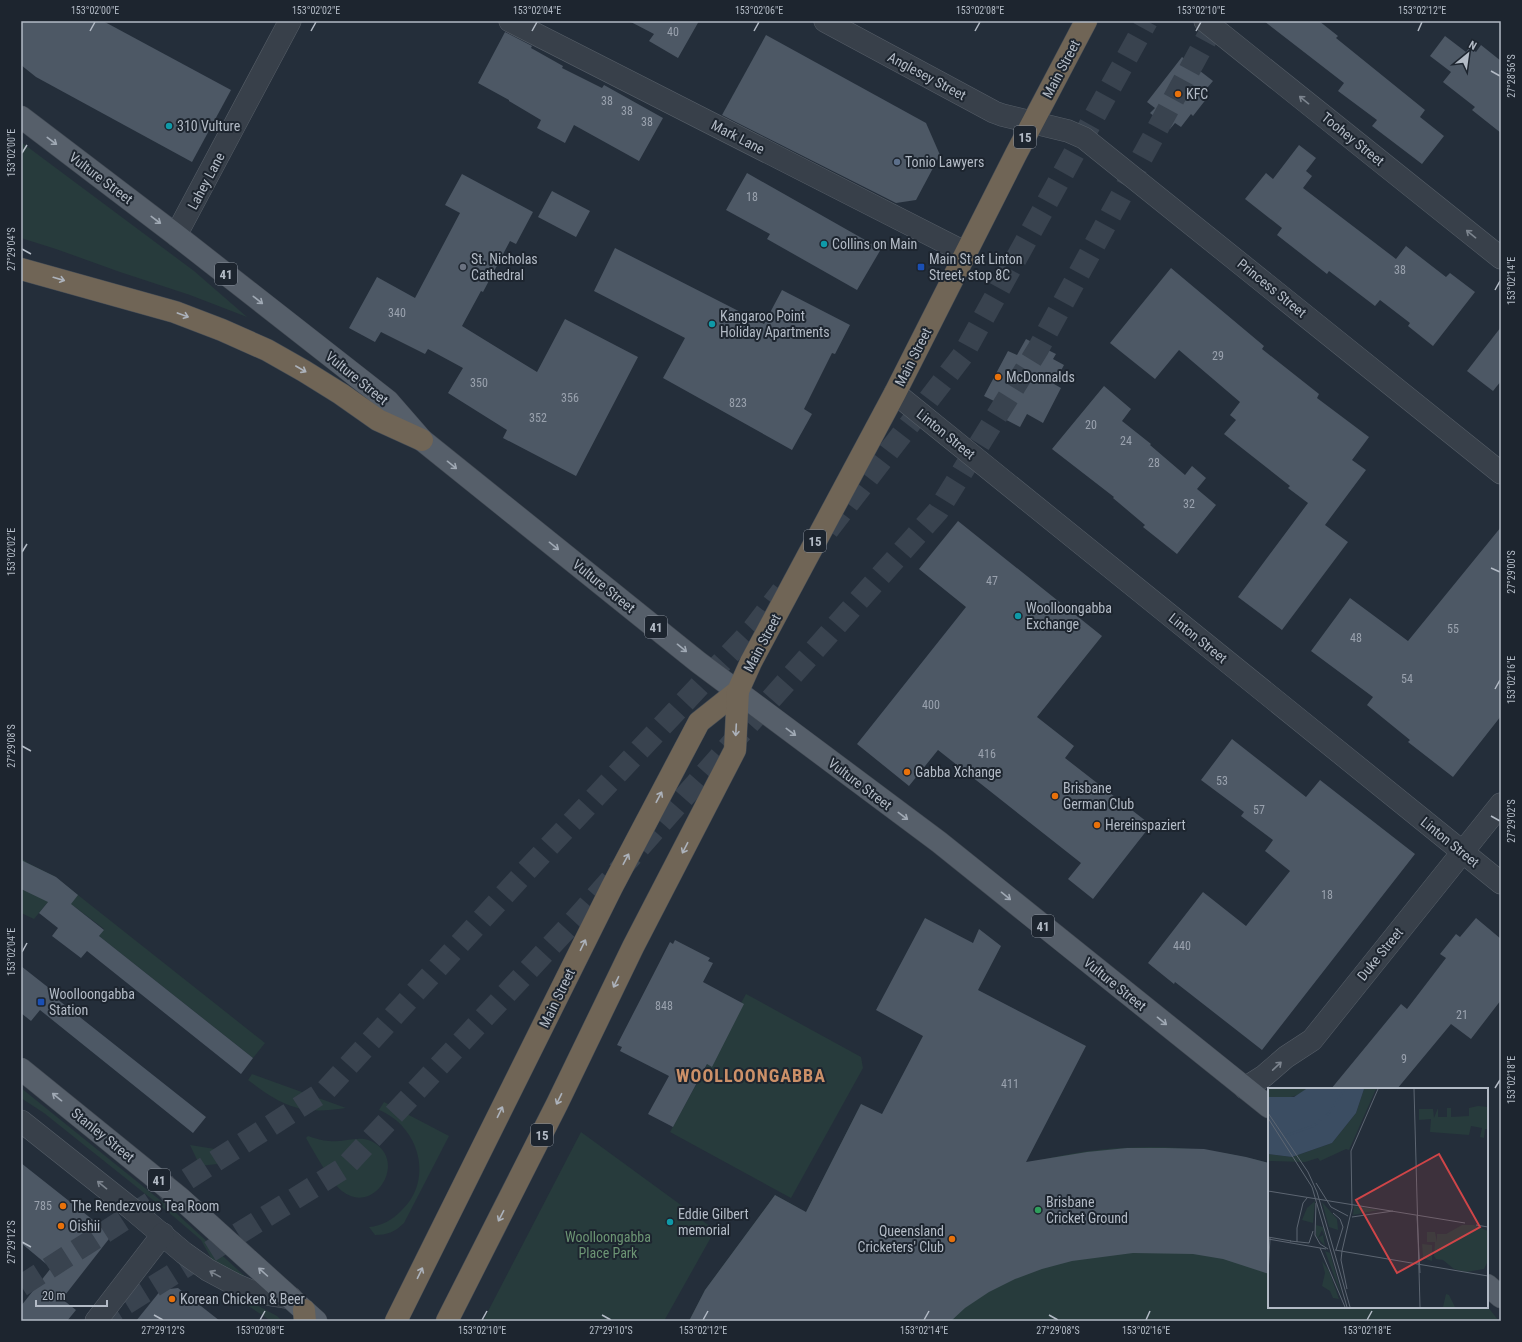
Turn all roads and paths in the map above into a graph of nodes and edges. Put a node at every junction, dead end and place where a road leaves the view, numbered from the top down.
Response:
1 (290, 21) edge
2 (510, 21) edge
3 (825, 21) edge
4 (1086, 21) edge
5 (1205, 21) edge
6 (21, 118) edge
7 (1033, 123) junction
8 (176, 235) junction
9 (966, 253) junction
10 (1501, 258) edge
11 (21, 269) edge
12 (894, 393) junction
13 (422, 440) junction
14 (1501, 473) edge
15 (738, 691) junction
16 (1501, 804) edge
17 (1462, 852) junction
18 (1501, 883) edge
19 (21, 1069) edge
20 (1245, 1088) junction
21 (1268, 1106) edge
22 (21, 1121) edge
23 (163, 1234) junction
24 (1488, 1286) edge
25 (1501, 1297) edge
26 (304, 1313) edge
27 (96, 1321) edge
28 (396, 1321) edge
29 (447, 1321) edge

1 - 8 street, Lahey Lane
2 - 9 street, Mark Lane
3 - 7 street, Anglesey Street
4 - 7 highway, Main Street / 15
10 -> 5 street, Toohey Street
6 -> 8 main road, Vulture Street / 41
7 - 9 highway, Main Street / 15
7 - 14 street, Princess Street
8 -> 13 main road, Vulture Street / 41
9 - 12 highway, Main Street / 15
11 -> 13 highway
12 - 15 highway, Main Street / 15
12 - 17 street, Linton Street
13 -> 15 main road, Vulture Street / 41
15 -> 20 main road, Vulture Street / 41
28 -> 15 highway, Main Street / 15
15 -> 29 highway, Main Street / 15
16 - 17 street, Duke Street
17 - 18 street, Linton Street
20 -> 17 street, Duke Street
26 -> 19 main road, Stanley Street / 41
20 - 21 main road, Vulture Street / 41
23 -> 22 street, Stanley Street
26 -> 23 street, Stanley Street
23 - 27 street
24 - 25 main road

